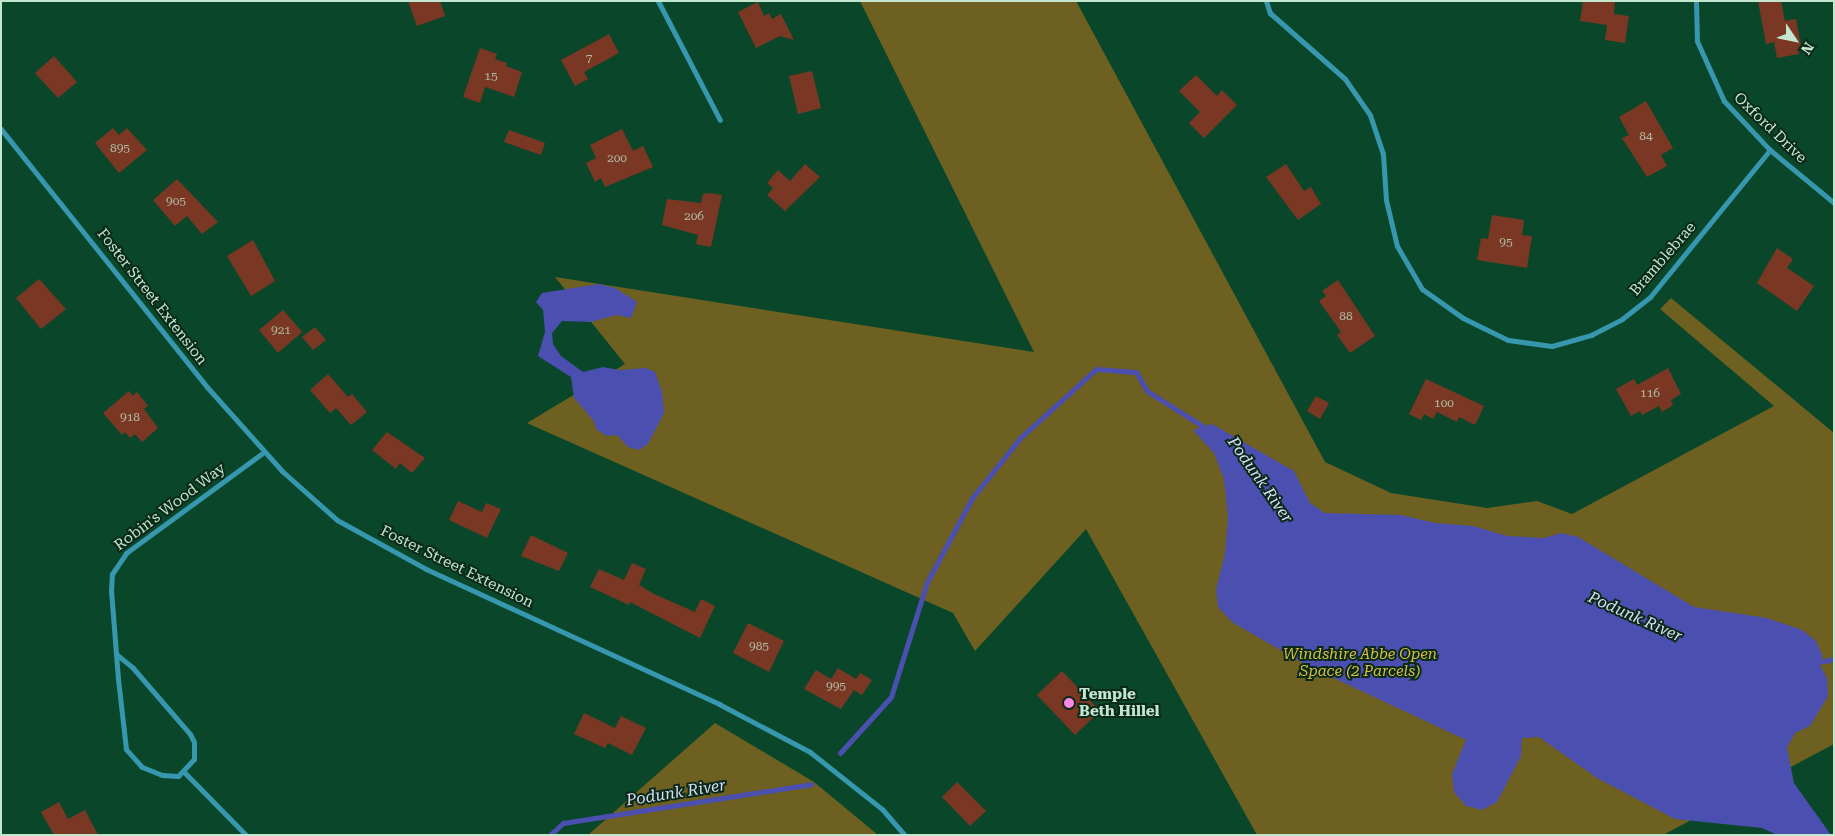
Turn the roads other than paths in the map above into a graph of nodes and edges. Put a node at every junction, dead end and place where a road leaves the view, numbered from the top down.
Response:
1 (658, 1) edge
2 (1266, 1) edge
3 (1696, 1) edge
4 (720, 120) dead end
5 (1, 129) edge
6 (1770, 150) junction
7 (1834, 203) edge
8 (264, 452) junction
9 (116, 654) junction
10 (184, 772) junction
11 (246, 835) edge
12 (905, 835) edge

1 - 4 street
2 - 6 street, Bramblebrae
3 - 6 street, Oxford Drive
5 - 8 street, Foster Street Extension
6 - 7 street, Oxford Drive
8 - 9 street, Robin's Wood Way
8 - 12 street, Foster Street Extension
9 - 10 street
9 - 10 street, Robin's Wood Way
10 - 11 street

